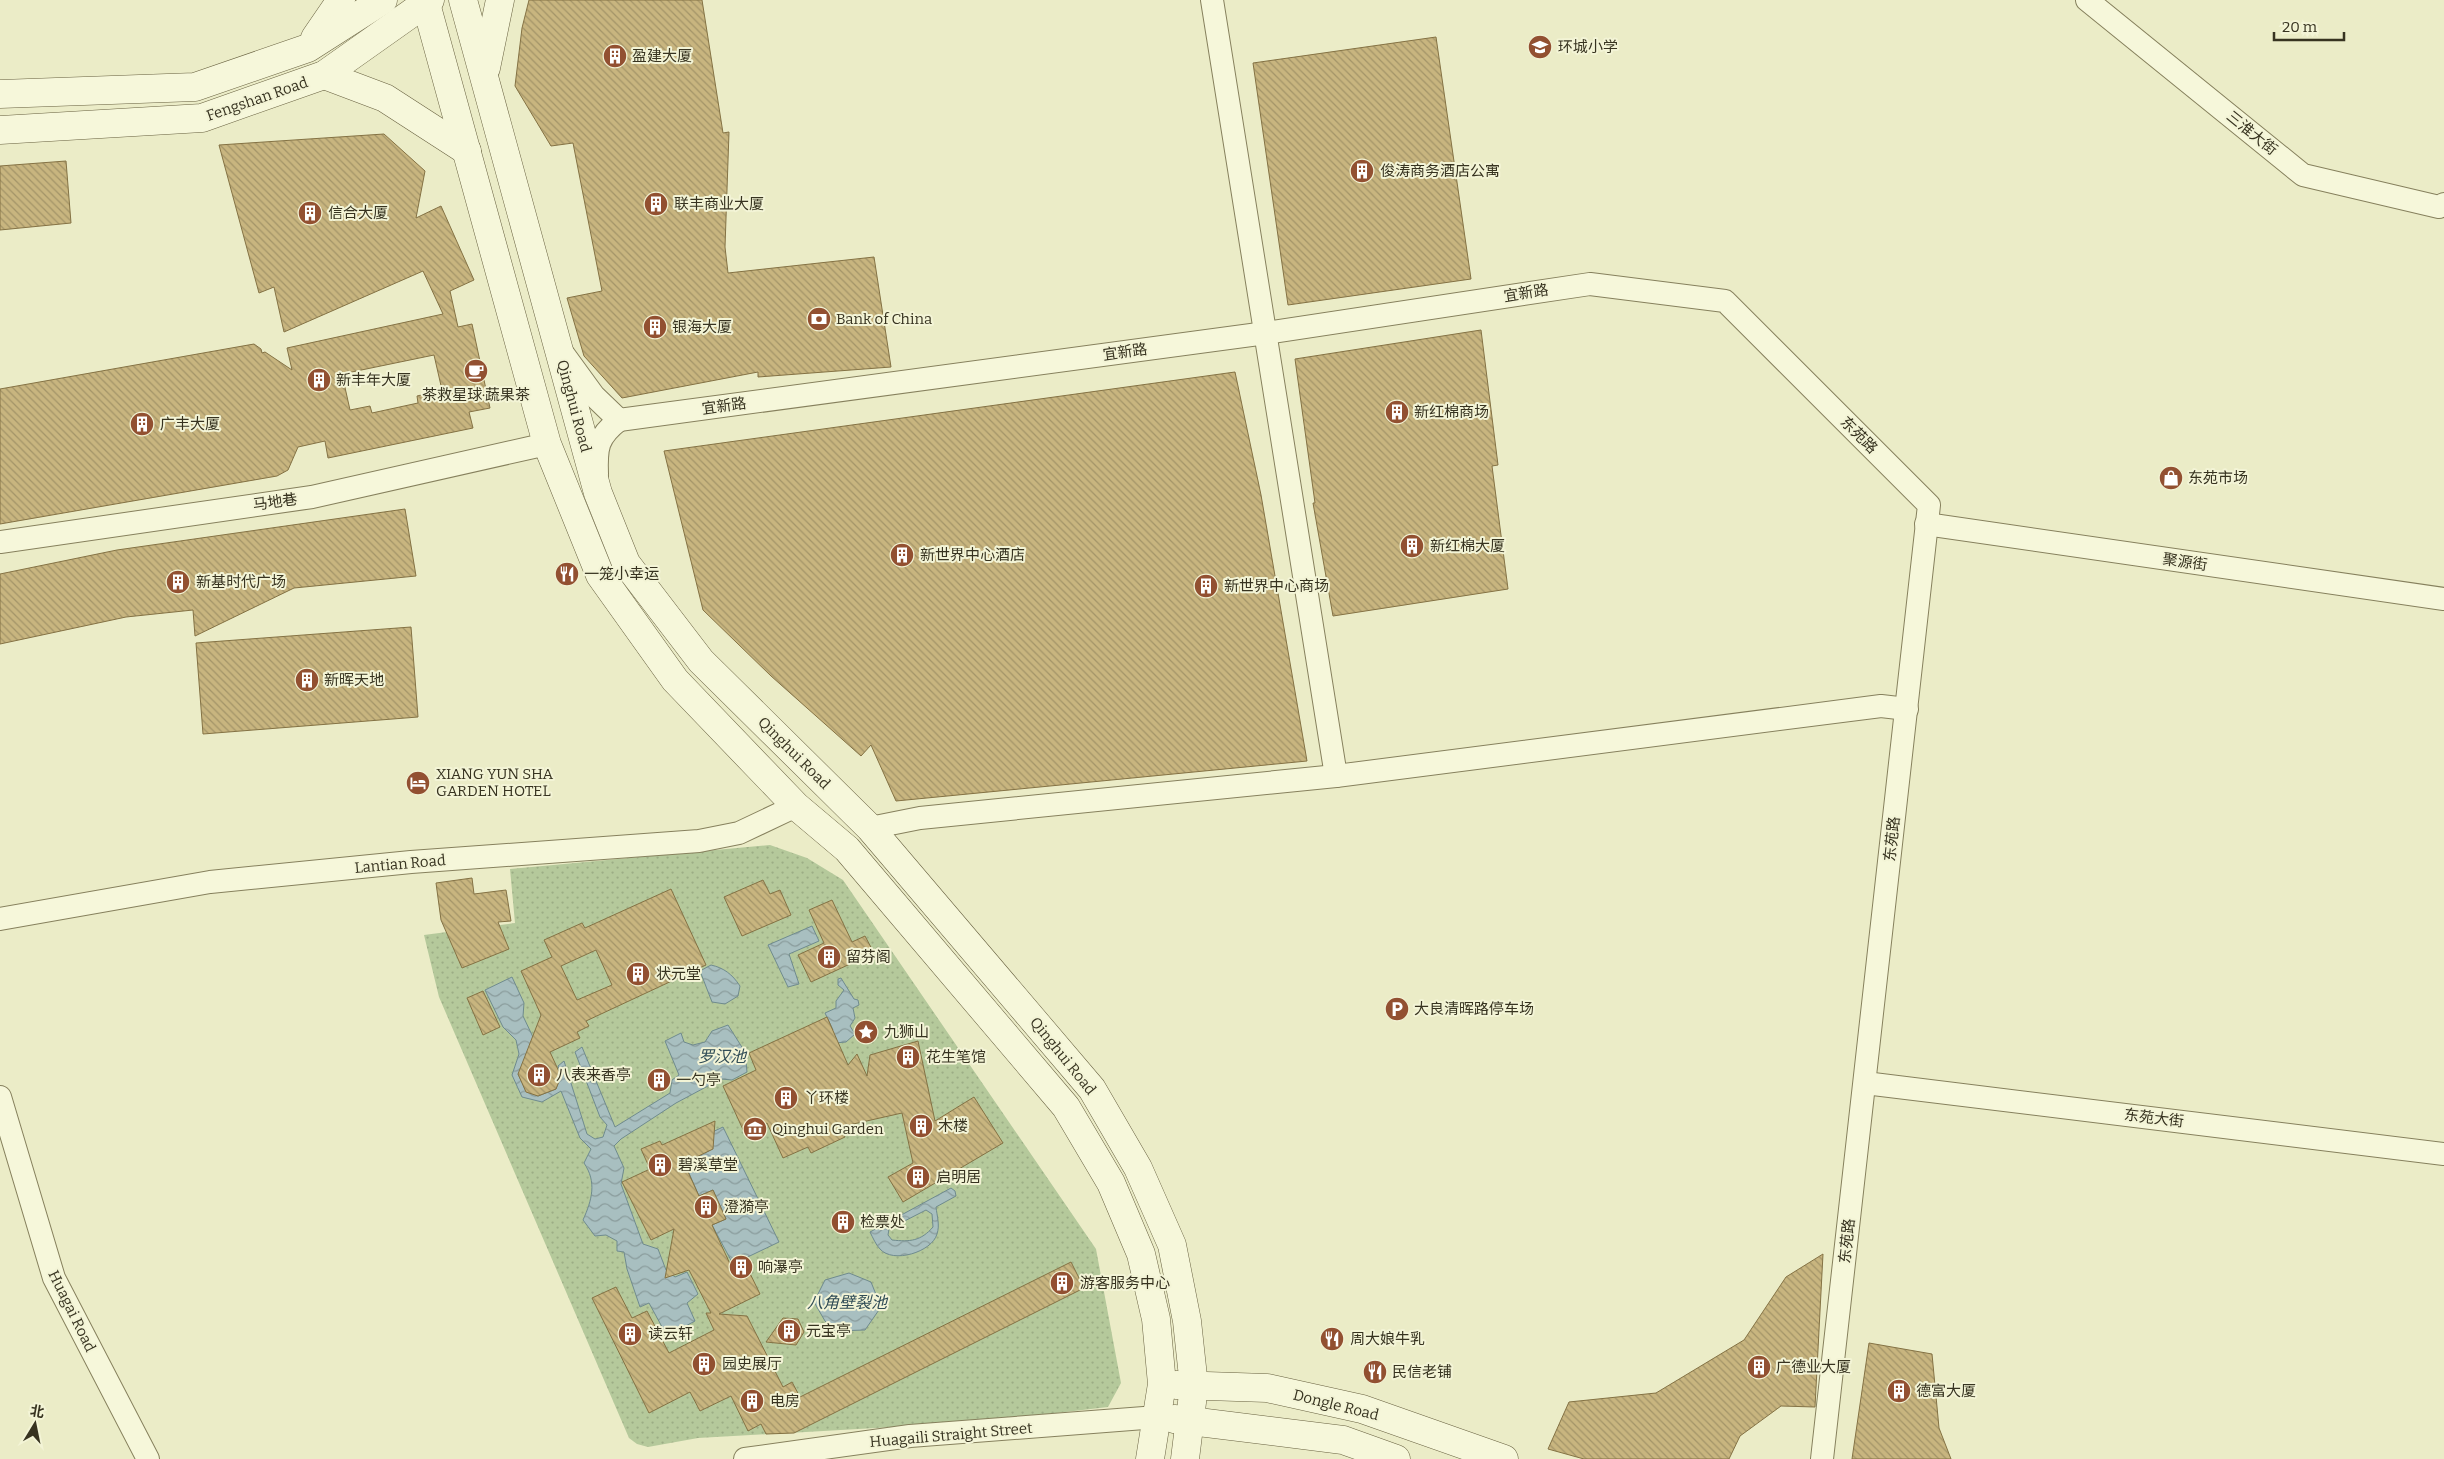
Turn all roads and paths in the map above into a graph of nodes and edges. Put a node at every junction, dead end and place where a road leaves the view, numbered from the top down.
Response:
1 (341, 0) edge
2 (383, 0) edge
3 (463, 0) edge
4 (500, 0) edge
5 (1212, 0) edge
6 (2087, 0) edge
7 (427, 1) edge
8 (308, 48) junction
9 (324, 76) junction
10 (484, 77) junction
11 (0, 94) edge
12 (0, 130) edge
13 (467, 151) junction
14 (2444, 204) edge
15 (1725, 301) joint
16 (1266, 333) junction
17 (558, 347) junction
18 (619, 420) junction
19 (547, 444) junction
20 (598, 493) junction
21 (1926, 524) junction
22 (0, 542) edge
23 (2444, 599) edge
24 (1907, 709) junction
25 (1336, 776) junction
26 (796, 806) junction
27 (870, 828) junction
28 (0, 919) edge
29 (1865, 1083) junction
30 (0, 1097) edge
31 (2444, 1154) edge
32 (1162, 1384) junction
33 (1194, 1386) junction
34 (1157, 1418) junction
35 (1191, 1422) junction
36 (148, 1459) edge
37 (745, 1459) edge
38 (1150, 1459) edge
39 (1186, 1459) edge
40 (1396, 1459) edge
41 (1504, 1459) edge
42 (1822, 1459) edge

1 - 8 street
2 - 8 street
3 - 10 street, Qinghui Road
4 - 10 street
5 - 16 street
6 - 14 street, 三淮大街
7 - 9 street, Fengshan Road
7 - 13 street, Qinghui Road
8 - 11 street
9 - 12 street, Fengshan Road
9 - 13 street
10 - 17 street, Qinghui Road
13 - 19 street, Qinghui Road
15 - 16 street, 宜新路
15 - 21 street, 东苑路
16 - 18 street, 宜新路
16 - 25 street
17 - 18 street
17 - 20 street, Qinghui Road
18 - 20 street
19 - 22 street, 马地巷
19 - 26 street, Qinghui Road
20 - 27 street, Qinghui Road
21 - 23 street, 聚源街
21 - 24 street, 东苑路
24 - 25 street
24 - 29 street, 东苑路
25 - 27 street
26 - 28 street, Lantian Road
26 - 32 street, Qinghui Road
27 - 33 street, Qinghui Road
29 - 31 street, 东苑大街
29 - 42 street, 东苑路
30 - 36 street, Huagai Road
32 - 33 street, Dongle Road
32 - 34 street, Qinghui Road
33 - 35 street, Qinghui Road
33 - 41 street, Dongle Road
34 - 35 street
34 - 37 street, Huagaili Straight Street
34 - 38 street, Qinghui Road
35 - 39 street, Qinghui Road
35 - 40 street

